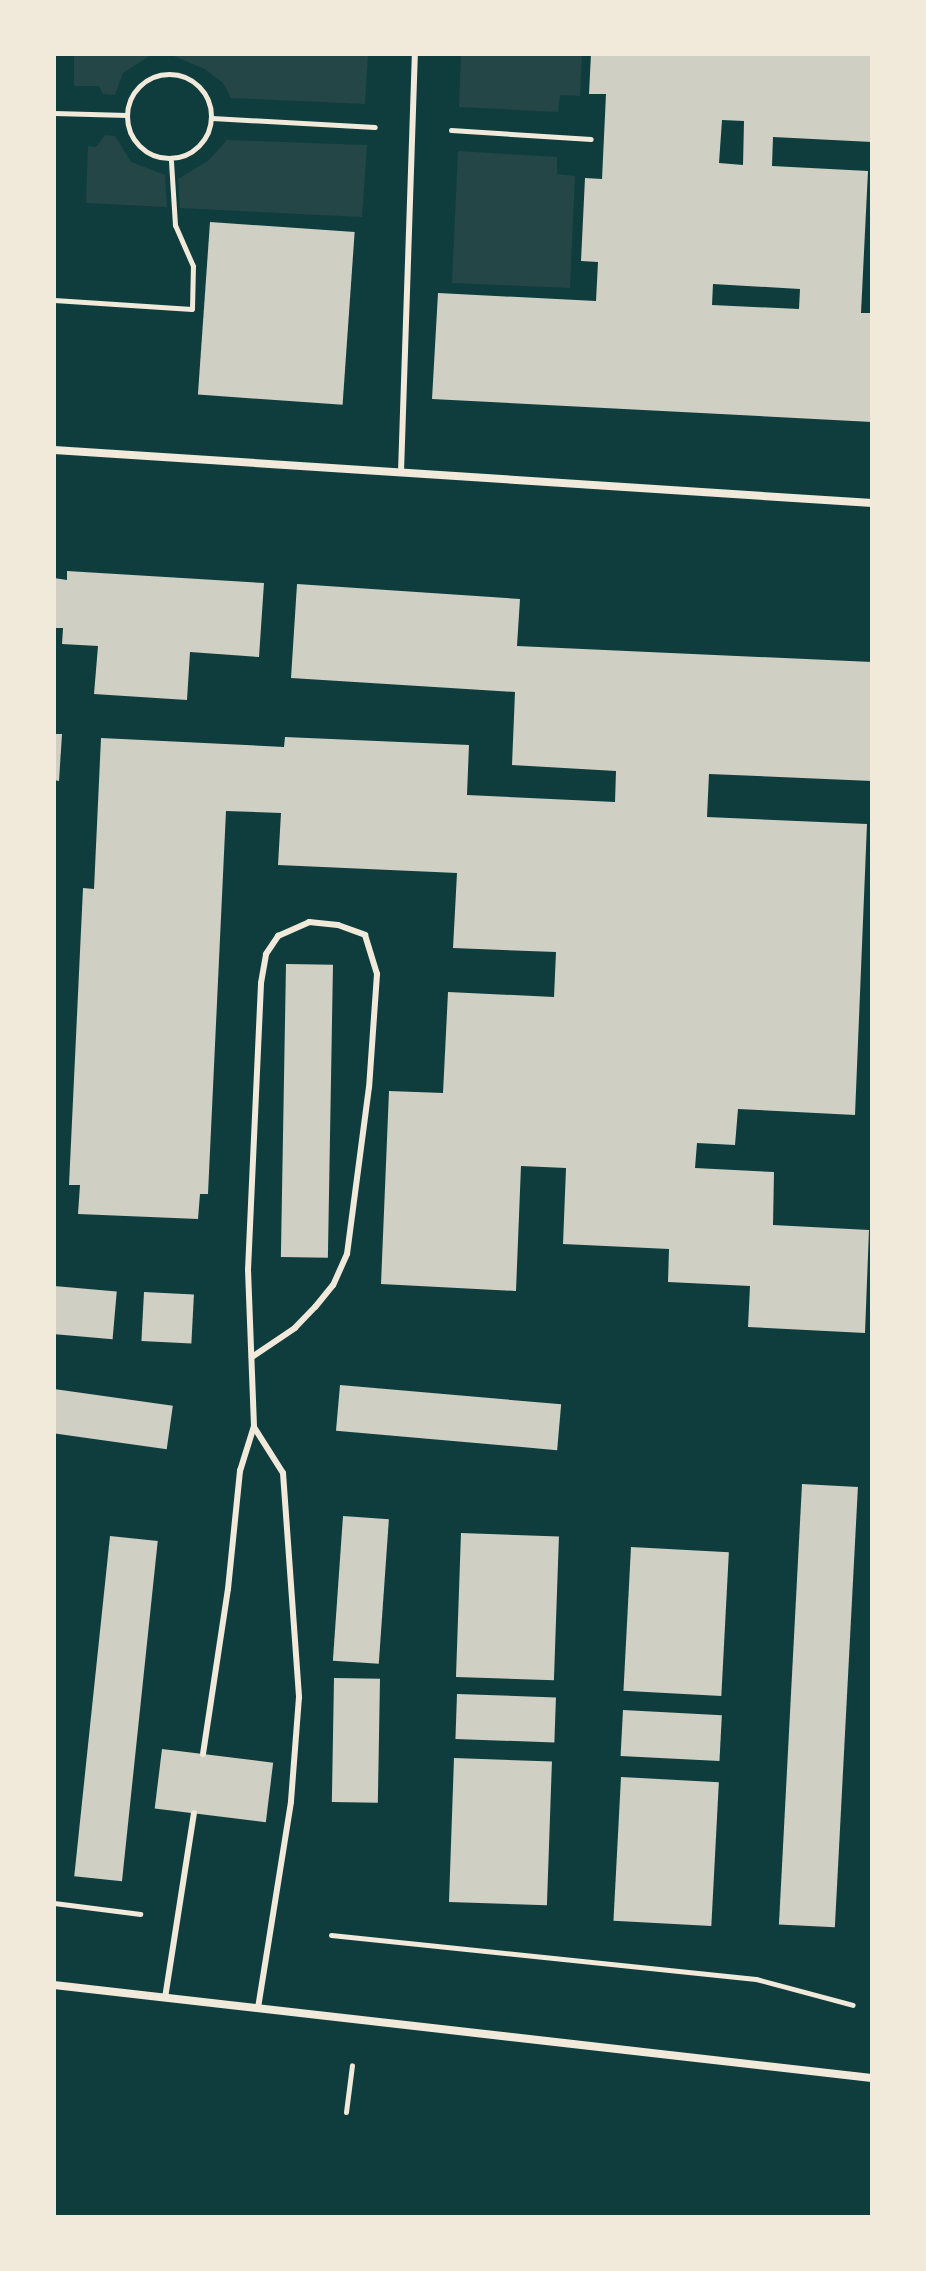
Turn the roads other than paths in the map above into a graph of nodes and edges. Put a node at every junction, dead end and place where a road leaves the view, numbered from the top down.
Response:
1 (415, 54) edge
2 (54, 450) edge
3 (401, 472) junction
4 (872, 503) edge
5 (252, 1357) junction
6 (254, 1426) junction
7 (203, 1754) dead end
8 (194, 1813) dead end
9 (54, 1985) edge
10 (165, 1998) junction
11 (258, 2007) junction
12 (872, 2078) edge

1 - 3 lane
2 - 3 street
3 - 4 street
5 - 5 lane
5 - 6 lane
6 - 7 lane
6 - 11 lane
8 - 10 lane
9 - 10 street
10 - 11 street
11 - 12 street

